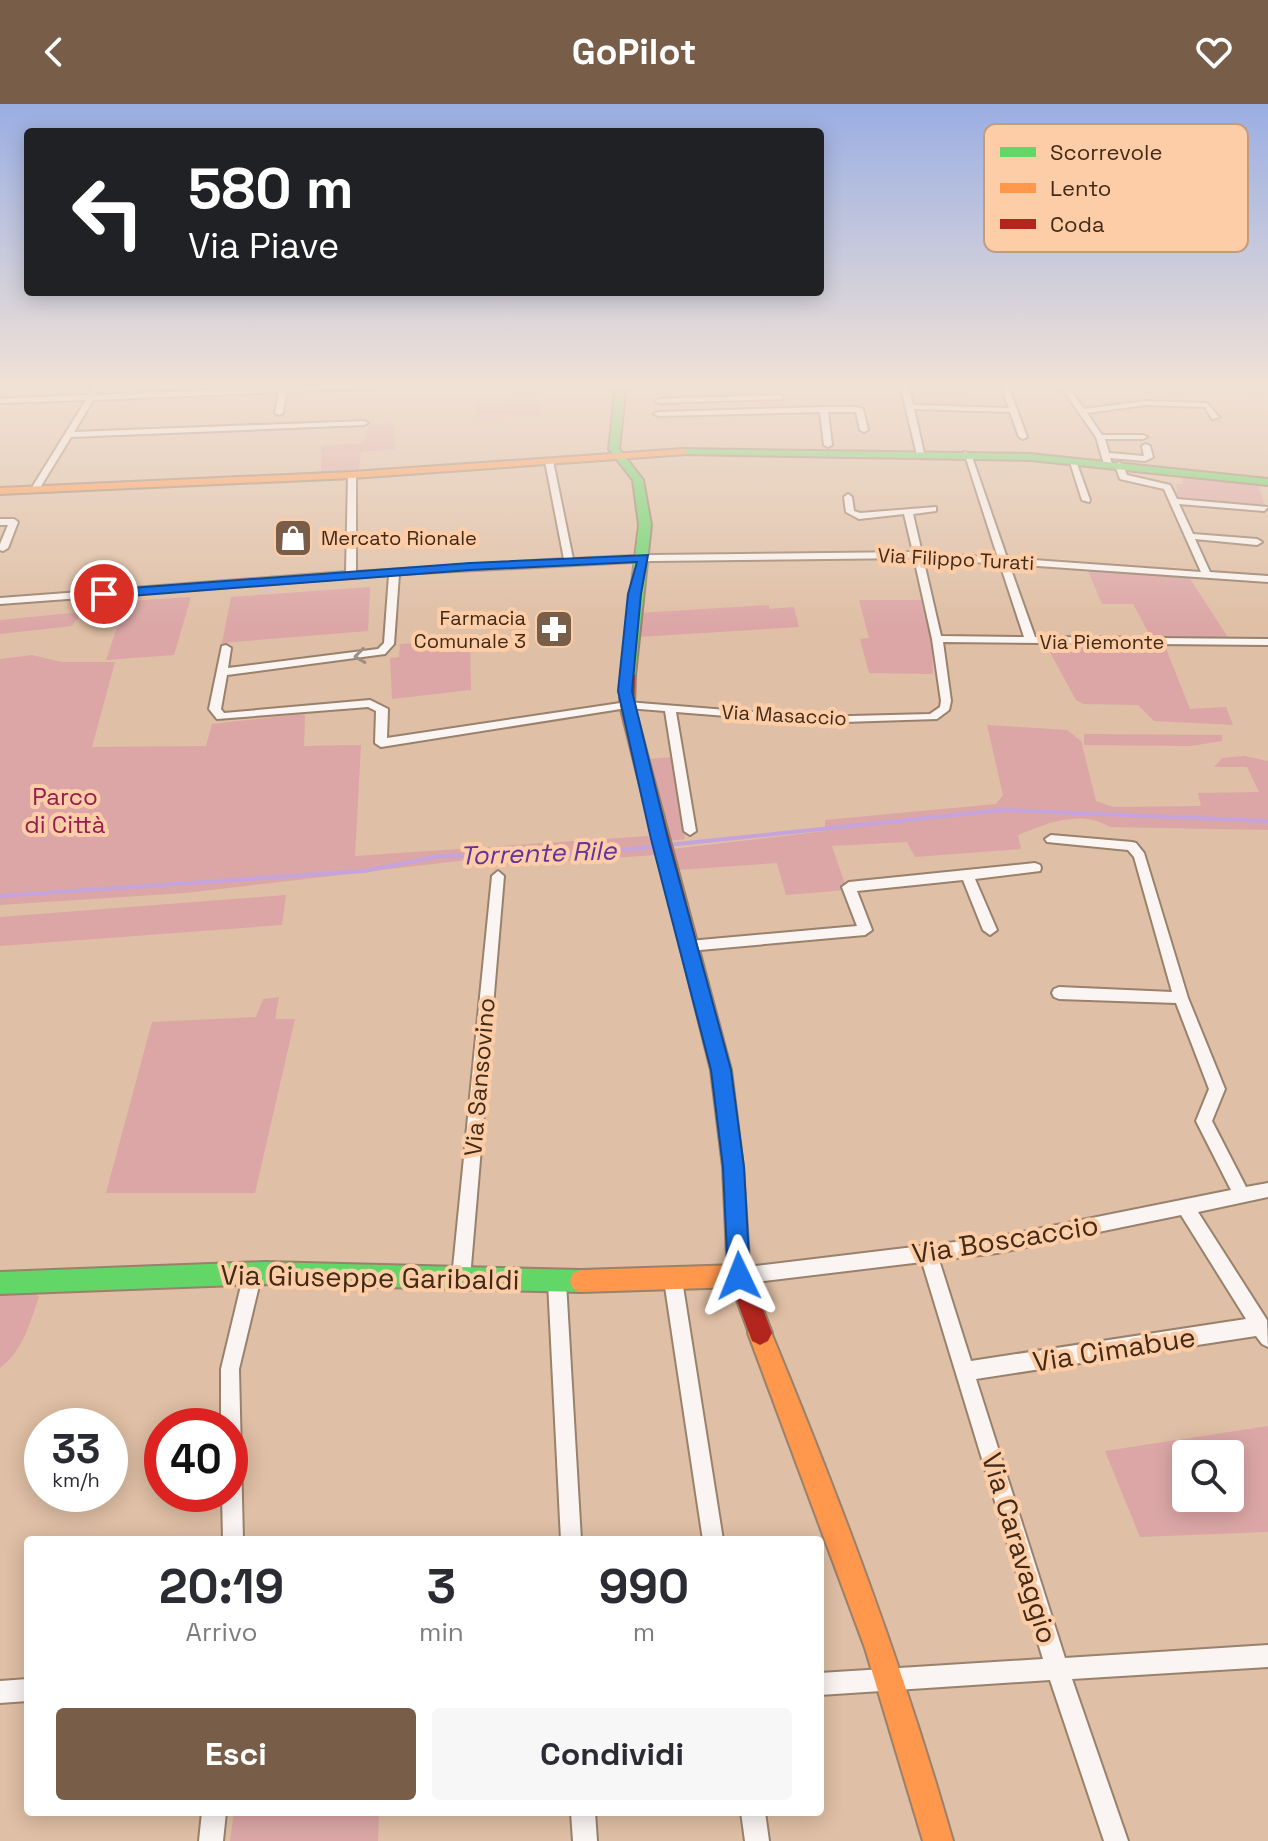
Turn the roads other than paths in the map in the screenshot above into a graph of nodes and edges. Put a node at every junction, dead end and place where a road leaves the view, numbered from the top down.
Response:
1 (49, 465) edge
2 (492, 465) edge
3 (550, 465) edge
4 (625, 465) edge
5 (971, 465) edge
6 (1073, 465) edge
7 (1113, 465) edge
8 (1135, 465) edge
9 (352, 475) junction
10 (1268, 482) edge
11 (35, 489) junction
12 (0, 491) edge
13 (848, 497) dead end
14 (1086, 500) dead end
15 (1173, 501) junction
16 (1264, 508) dead end
17 (933, 509) dead end
18 (908, 512) junction
19 (0, 522) edge
20 (1190, 536) junction
21 (1257, 542) dead end
22 (3, 548) dead end
23 (916, 555) junction
24 (644, 558) junction
25 (1002, 560) junction
26 (569, 561) junction
27 (394, 572) junction
28 (351, 575) junction
29 (1207, 575) junction
30 (1268, 579) edge
31 (3, 601) edge
32 (937, 639) junction
33 (1031, 641) junction
34 (1268, 642) edge
35 (226, 648) dead end
36 (222, 672) junction
37 (627, 705) junction
38 (670, 708) junction
39 (690, 831) dead end
40 (1051, 839) dead end
41 (1035, 868) dead end
42 (967, 874) junction
43 (498, 876) dead end
44 (990, 930) dead end
45 (689, 946) junction
46 (1059, 993) dead end
47 (1181, 998) junction
48 (1268, 1190) edge
49 (1242, 1196) junction
50 (1185, 1207) junction
51 (928, 1253) junction
52 (253, 1273) junction
53 (739, 1276) junction
54 (461, 1278) junction
55 (673, 1280) junction
56 (557, 1282) junction
57 (0, 1283) edge
58 (1264, 1332) edge
59 (967, 1371) junction
60 (233, 1536) edge
61 (571, 1536) edge
62 (712, 1536) edge
63 (1268, 1656) edge
64 (1058, 1671) junction
65 (889, 1680) junction
66 (824, 1684) edge
67 (24, 1690) edge
68 (0, 1692) edge
69 (214, 1816) edge
70 (583, 1816) edge
71 (754, 1816) edge
72 (211, 1841) edge
73 (585, 1841) edge
74 (757, 1841) edge
75 (938, 1841) edge
76 (1116, 1841) edge

1 - 11 street
2 - 9 street
3 - 26 street
4 - 24 street
5 - 25 street
6 - 14 street
7 - 15 street
8 - 10 street
9 - 11 street
9 - 28 street
11 - 12 street
13 - 18 street
15 - 16 street
15 - 20 street
17 - 18 street
18 - 23 street
19 - 22 street
20 - 21 street
20 - 29 street
23 - 24 street, Via Filippo Turati
23 - 25 street, Via Filippo Turati
23 - 32 street
24 - 26 street, Via Filippo Turati
24 - 37 street
25 - 29 street, Via Filippo Turati
25 - 33 street
26 - 27 street, Via Filippo Turati
27 - 28 street, Via Filippo Turati
27 -> 36 street
28 - 31 street, Via Filippo Turati
29 - 30 street, Via Filippo Turati
32 - 33 street, Via Piemonte
32 - 38 street, Via Masaccio
33 - 34 street, Via Piemonte
35 - 36 street
36 - 37 street, Via Masaccio
37 - 38 street, Via Masaccio
37 - 45 street
38 - 39 street
40 - 47 street
41 - 42 street
42 - 44 street
42 - 45 street
43 - 54 street, Via Sansovino
45 - 53 street
46 - 47 street
47 - 49 street
48 - 49 street, Via Boscaccio
49 - 50 street, Via Boscaccio
50 - 51 street, Via Boscaccio
50 - 58 street
51 - 53 street, Via Boscaccio
51 - 59 street, Via Caravaggio
52 - 54 street, Via Giuseppe Garibaldi
52 - 57 street, Via Giuseppe Garibaldi
52 - 60 street
53 - 55 street, Via Giuseppe Garibaldi
53 - 65 street
54 - 56 street, Via Giuseppe Garibaldi
55 - 56 street, Via Giuseppe Garibaldi
55 - 62 street
56 - 61 street
58 - 59 street, Via Cimabue
59 - 64 street, Via Caravaggio
63 - 64 street
64 - 65 street
64 - 76 street, Via Caravaggio
65 - 66 street
65 - 75 street
67 - 68 street
69 - 72 street
70 - 73 street
71 - 74 street

